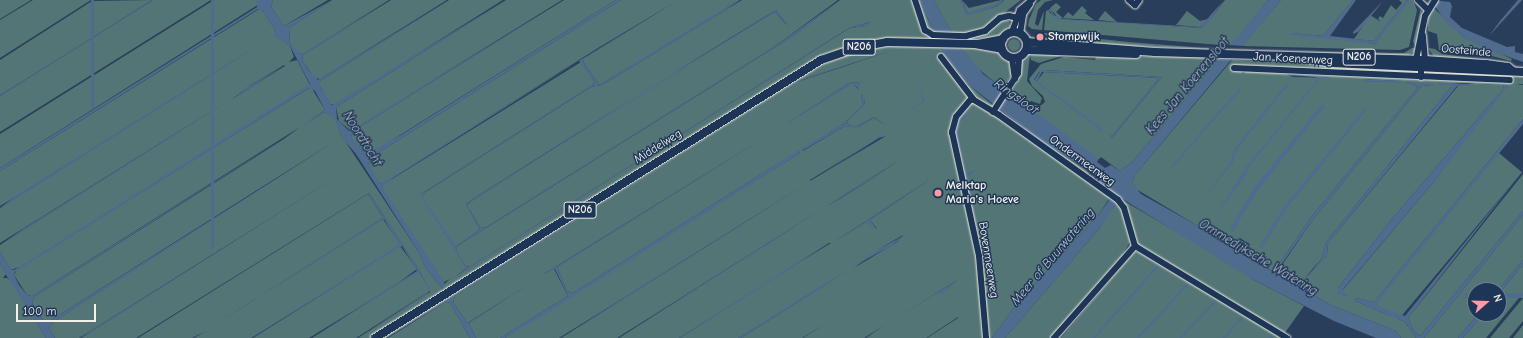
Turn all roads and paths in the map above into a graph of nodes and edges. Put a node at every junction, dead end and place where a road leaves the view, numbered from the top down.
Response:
1 (915, 0) edge
2 (1033, 0) edge
3 (1128, 0) edge
4 (1140, 0) edge
5 (1418, 0) edge
6 (1434, 1) edge
7 (1427, 9) junction
8 (1019, 19) junction
9 (1016, 33) junction
10 (1423, 35) junction
11 (939, 39) junction
12 (1003, 39) junction
13 (956, 40) junction
14 (975, 44) junction
15 (1027, 46) junction
16 (1002, 49) junction
17 (941, 57) dead end
18 (1016, 57) junction
19 (1301, 58) junction
20 (1416, 60) junction
21 (1425, 60) junction
22 (1234, 68) dead end
23 (1421, 68) junction
24 (1513, 71) junction
25 (1523, 72) edge
26 (1421, 78) junction
27 (1510, 80) dead end
28 (971, 99) junction
29 (994, 109) junction
30 (1134, 246) junction
31 (375, 338) edge
32 (986, 338) edge
33 (1054, 338) edge
34 (1287, 338) edge

1 - 11 street
2 - 8 street
3 - 4 street
5 - 7 street
6 - 7 street
7 - 10 street
8 - 9 street
8 - 13 street
9 - 12 main road, N206
9 - 15 main road
10 - 20 street
10 - 21 street
11 - 13 main road, Middelweg / N206
11 - 31 main road, Middelweg / N206
12 - 14 main road, Middelweg / N206
12 - 16 main road
13 - 14 main road, Middelweg / N206
14 - 16 main road, Middelweg / N206
15 - 18 main road
15 - 19 main road, Jan Koenenweg / N206
16 - 18 main road
17 - 28 street
18 - 29 street
19 - 20 main road, Jan Koenenweg / N206
19 - 23 main road, Jan Koenenweg / N206
20 - 21 main road, Oosteinde / N206
20 - 23 street
21 - 23 street
21 - 24 main road, Oosteinde / N206
22 - 26 street, Jan Koenenweg
23 - 24 main road, Oosteinde / N206
23 - 26 street
24 - 25 main road, Oosteinde / N206
26 - 27 street
28 - 29 street
28 - 32 street, Bovenmeerweg
29 - 30 street, Ondermeerweg
30 - 33 street
30 - 34 street

